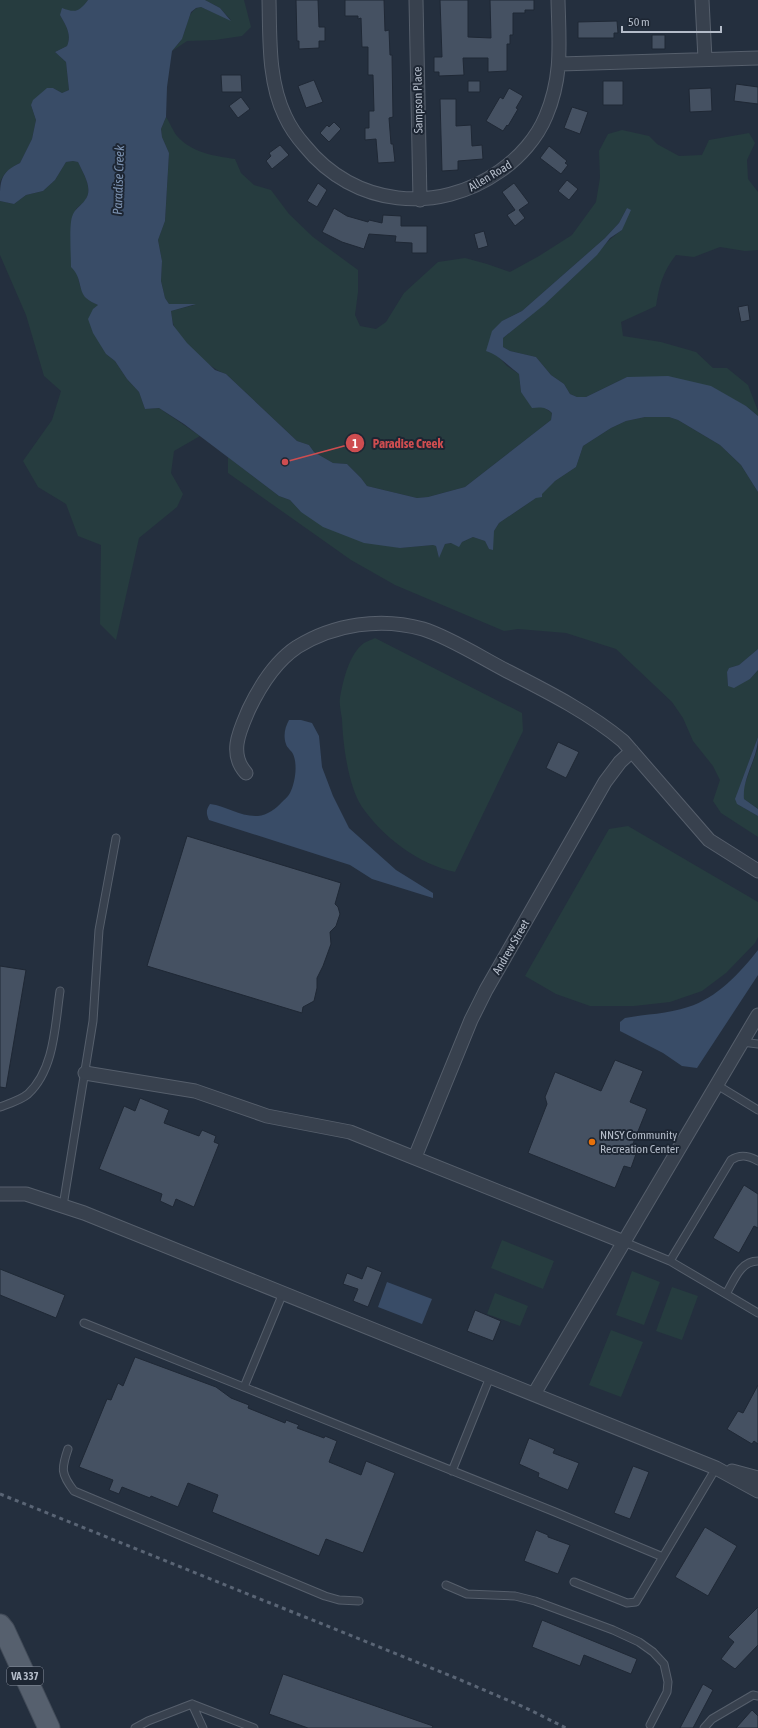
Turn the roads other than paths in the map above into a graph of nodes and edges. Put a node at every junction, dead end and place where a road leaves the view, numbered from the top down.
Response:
1 (269, 0) edge
2 (416, 0) edge
3 (558, 0) edge
4 (702, 0) edge
5 (758, 58) edge
6 (705, 59) junction
7 (560, 64) junction
8 (420, 200) junction
9 (632, 751) junction
10 (246, 773) dead end
11 (116, 838) dead end
12 (758, 871) edge
13 (60, 991) dead end
14 (758, 1015) edge
15 (742, 1042) junction
16 (758, 1044) edge
17 (85, 1073) junction
18 (717, 1085) junction
19 (0, 1107) edge
20 (758, 1110) edge
21 (415, 1157) junction
22 (758, 1161) edge
23 (0, 1194) edge
24 (63, 1206) junction
25 (624, 1242) junction
26 (670, 1261) junction
27 (758, 1261) edge
28 (283, 1293) junction
29 (726, 1294) junction
30 (758, 1312) edge
31 (84, 1323) dead end
32 (490, 1377) junction
33 (244, 1387) junction
34 (534, 1394) junction
35 (68, 1449) dead end
36 (716, 1468) junction
37 (452, 1471) junction
38 (758, 1478) edge
39 (758, 1491) edge
40 (663, 1557) junction
41 (574, 1582) dead end
42 (446, 1585) dead end
43 (359, 1601) dead end
44 (0, 1625) edge
45 (758, 1696) edge
46 (192, 1704) junction
47 (650, 1725) dead end
48 (49, 1728) edge
49 (135, 1728) edge
50 (203, 1728) edge
51 (254, 1728) edge
52 (704, 1728) edge

1 - 8 street, Allen Road
2 - 8 street, Sampson Place
3 - 7 street, Allen Road
4 - 6 street
5 - 6 street
6 - 7 street
7 - 8 street, Allen Road
9 - 10 street
9 - 12 street
9 - 21 street, Andrew Street
11 - 17 lane
13 - 19 lane
14 - 15 street
15 - 16 lane
15 - 18 street
17 - 21 street
17 - 24 lane
18 - 20 lane
18 - 25 street
21 - 25 street
22 - 26 lane
23 - 24 street
24 - 28 street
25 - 26 lane
25 - 34 street
26 - 29 lane
27 - 29 lane
28 - 32 street
28 - 33 lane
29 - 30 lane
31 - 33 lane
32 - 34 street
32 - 37 lane
33 - 37 lane
34 - 36 street
35 - 43 lane
36 - 38 street
36 - 39 street
36 - 40 lane
37 - 40 lane
40 - 41 lane
42 - 47 lane
44 - 48 main road, VA 337
45 - 52 lane
46 - 49 lane
46 - 50 lane
46 - 51 lane

